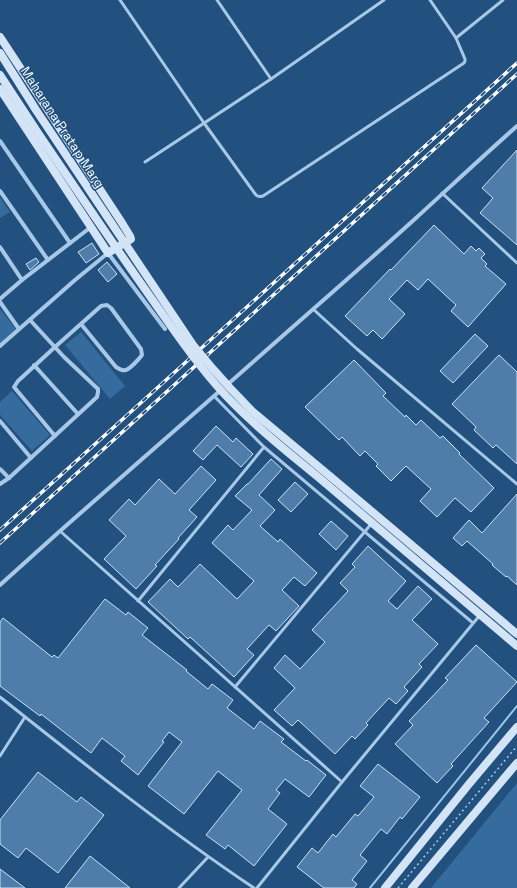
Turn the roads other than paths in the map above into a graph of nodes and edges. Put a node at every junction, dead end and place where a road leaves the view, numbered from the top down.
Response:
1 (120, 0) edge
2 (217, 0) edge
3 (384, 0) edge
4 (430, 0) edge
5 (503, 0) edge
6 (0, 37) edge
7 (456, 38) junction
8 (0, 53) edge
9 (0, 75) edge
10 (271, 79) junction
11 (0, 89) edge
12 (204, 123) junction
13 (517, 126) edge
14 (0, 141) edge
15 (144, 162) dead end
16 (0, 191) edge
17 (442, 193) junction
18 (91, 227) junction
19 (70, 243) junction
20 (0, 247) edge
21 (108, 253) junction
22 (48, 260) junction
23 (517, 263) edge
24 (22, 280) junction
25 (0, 301) edge
26 (313, 309) junction
27 (30, 320) junction
28 (81, 324) junction
29 (19, 329) junction
30 (165, 329) dead end
31 (0, 346) edge
32 (55, 347) junction
33 (34, 365) junction
34 (214, 396) junction
35 (78, 414) junction
36 (0, 421) edge
37 (55, 436) junction
38 (264, 447) junction
39 (31, 458) junction
40 (0, 469) edge
41 (9, 478) junction
42 (327, 480) junction
43 (0, 484) edge
44 (517, 484) edge
45 (372, 523) junction
46 (60, 531) junction
47 (365, 531) junction
48 (0, 585) edge
49 (138, 601) junction
50 (480, 615) junction
51 (473, 623) junction
52 (517, 634) edge
53 (517, 646) edge
54 (235, 687) junction
55 (0, 697) edge
56 (25, 717) junction
57 (517, 727) edge
58 (0, 756) edge
59 (517, 763) edge
60 (342, 782) junction
61 (208, 857) junction
62 (179, 888) edge
63 (256, 888) edge
64 (386, 888) edge
65 (412, 888) edge

1 - 12 lane
2 - 10 lane
3 - 10 lane
4 - 7 lane
5 - 7 lane
6 - 21 main road
7 - 12 lane
8 - 42 main road, Maharana Pratap Marg, bridge
9 - 42 main road, Maharana Pratap Marg, bridge
10 - 12 lane
11 - 18 main road
12 - 15 lane
13 - 17 street
14 - 19 street
16 - 22 street
17 - 23 lane
17 - 26 street
18 - 19 street
18 - 21 main road
19 - 22 street
20 - 24 street
21 - 27 street
21 - 30 street
22 - 24 street
24 - 25 street
25 - 29 street
26 - 34 street
26 - 44 lane
27 - 29 street
27 - 32 street
28 - 28 street
28 - 32 street
29 - 31 street
32 - 33 street
32 - 35 street
33 - 35 street
33 - 37 street
34 - 38 lane
34 - 46 street
35 - 37 street
36 - 39 street
37 - 39 street
38 - 47 lane
38 - 49 lane
39 - 41 street
40 - 41 street
41 - 43 street
42 - 45 main road
42 - 52 main road
45 - 47 lane
45 - 50 main road
46 - 48 street
46 - 49 lane
47 - 51 lane
47 - 54 lane
49 - 54 lane
50 - 51 lane
50 - 53 main road
51 - 60 lane
54 - 60 lane
55 - 56 lane
56 - 58 lane
56 - 61 lane
57 - 64 main road
59 - 65 main road
60 - 63 lane
61 - 62 lane
61 - 63 lane

